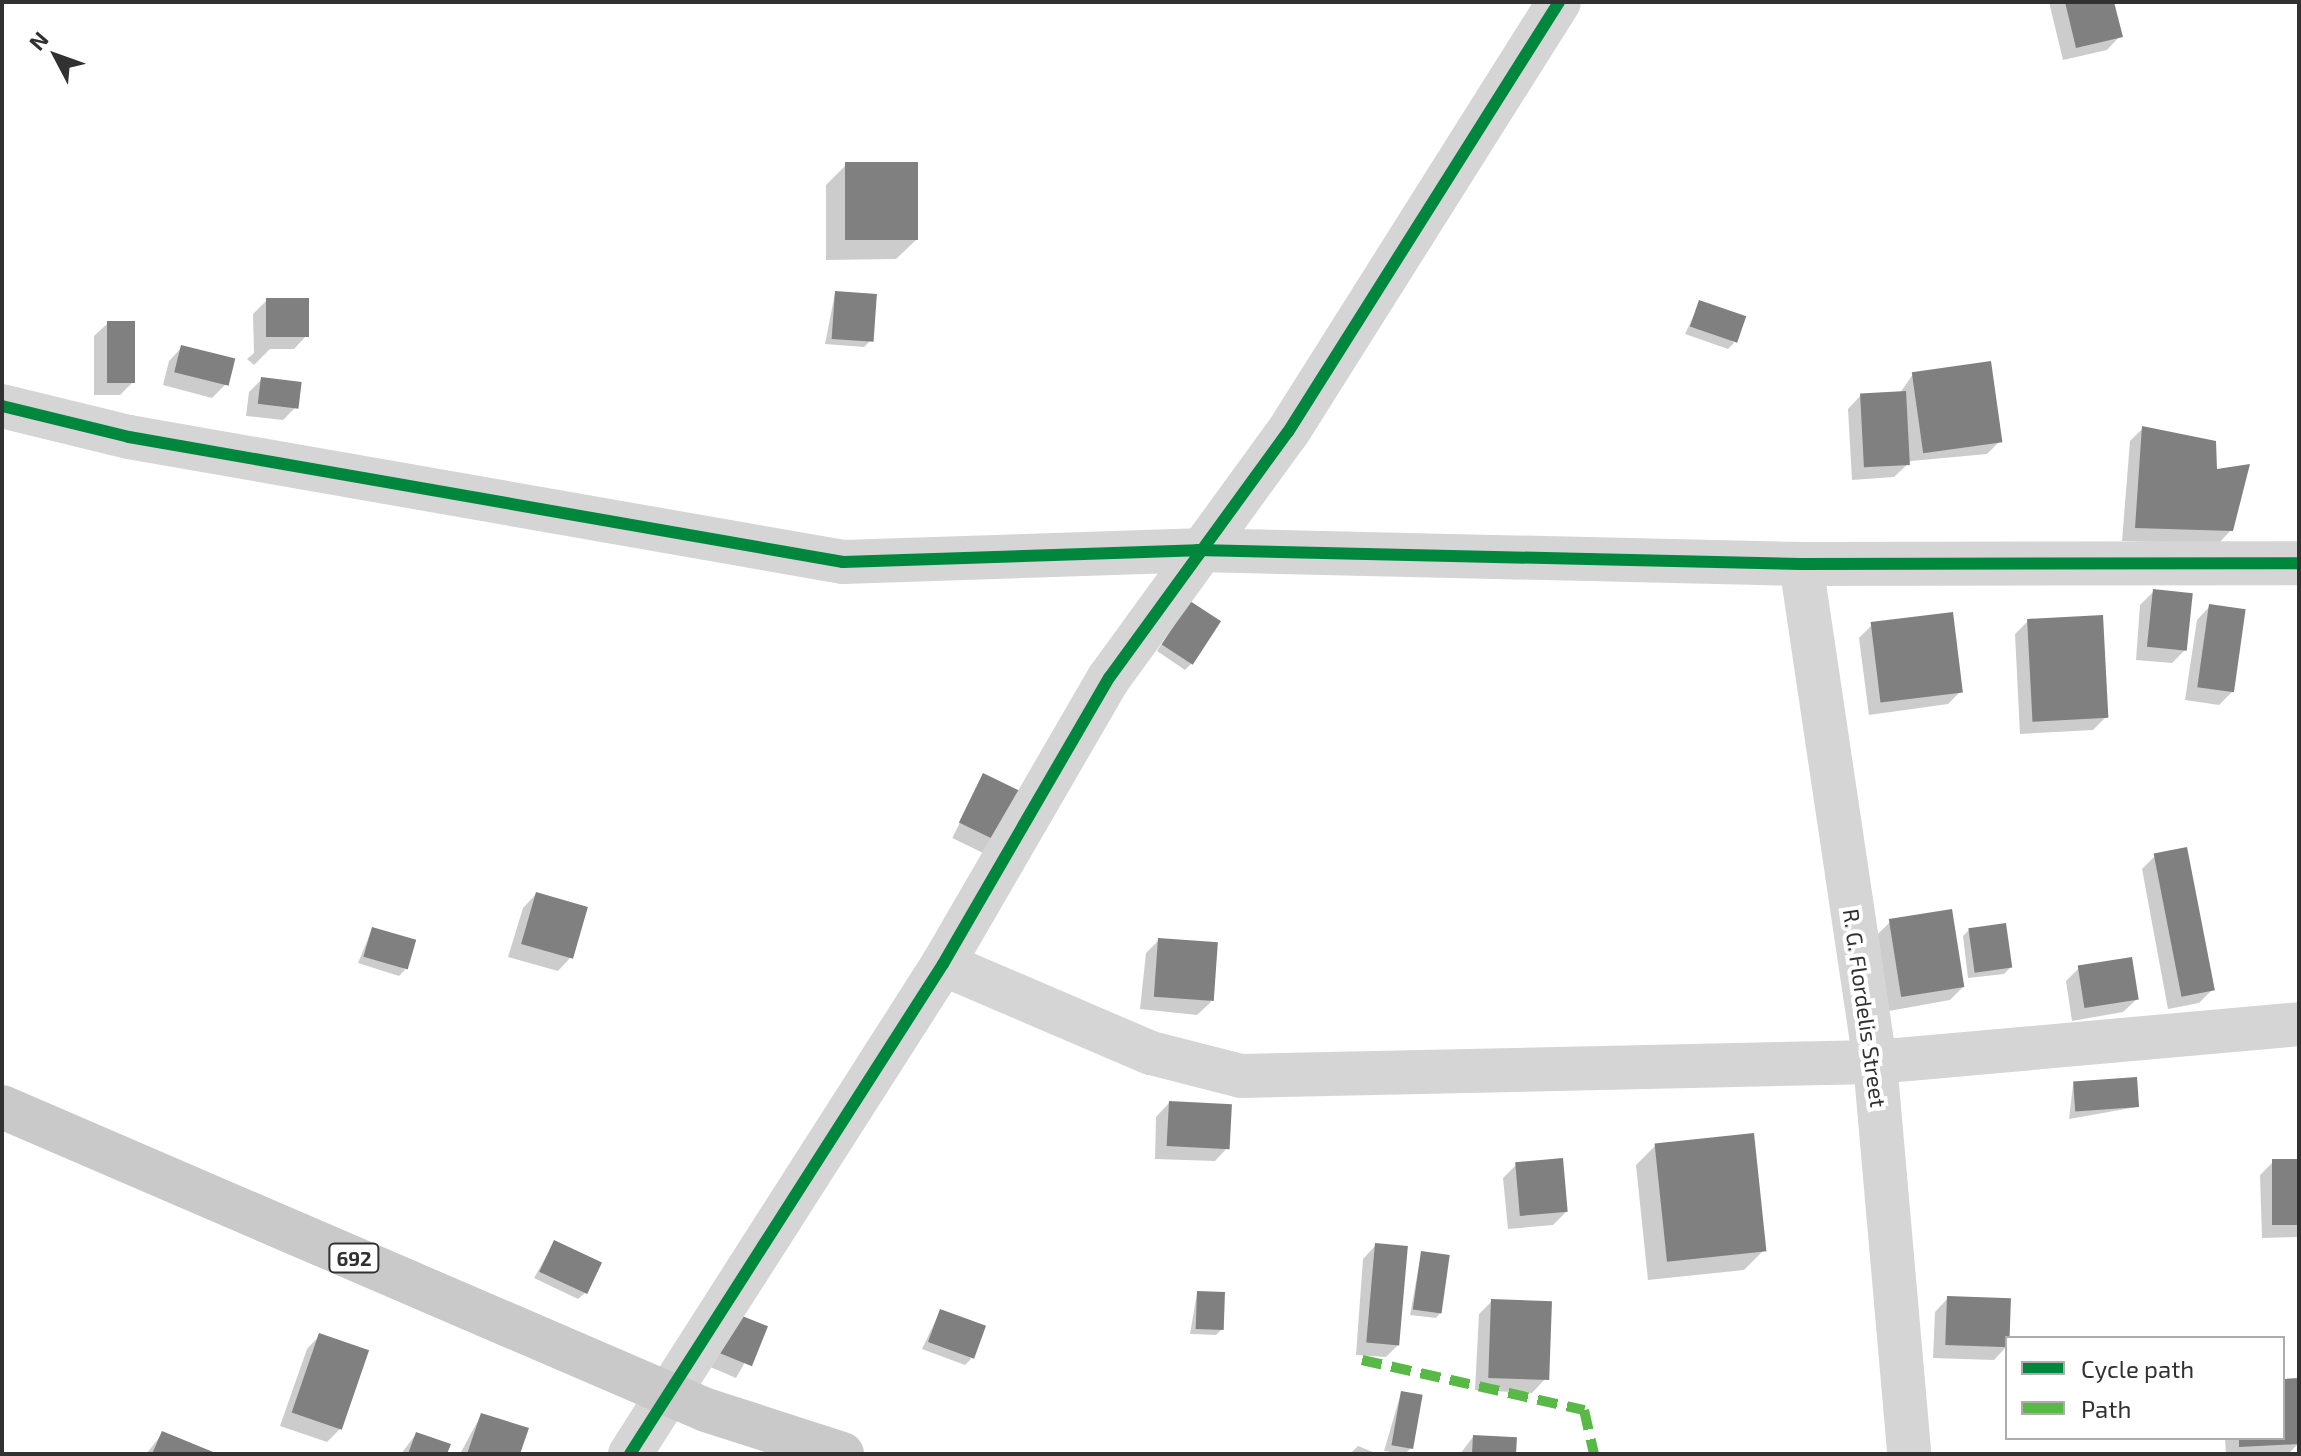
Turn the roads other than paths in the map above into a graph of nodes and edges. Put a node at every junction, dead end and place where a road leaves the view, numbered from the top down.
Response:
1 (1559, 2) edge
2 (2, 406) edge
3 (1197, 550) junction
4 (2299, 563) edge
5 (1801, 564) junction
6 (943, 964) junction
7 (2299, 1024) edge
8 (1875, 1062) junction
9 (2, 1107) edge
10 (630, 1454) edge
11 (842, 1454) edge
12 (1909, 1454) edge

1 - 3 street
2 - 3 street
3 - 5 street
3 - 6 street
4 - 5 street
5 - 8 street, R. G. Flordelis Street
6 - 8 street
6 - 10 street
7 - 8 street
8 - 12 street, R. G. Flordelis Street
9 - 11 main road, 692, bridge

